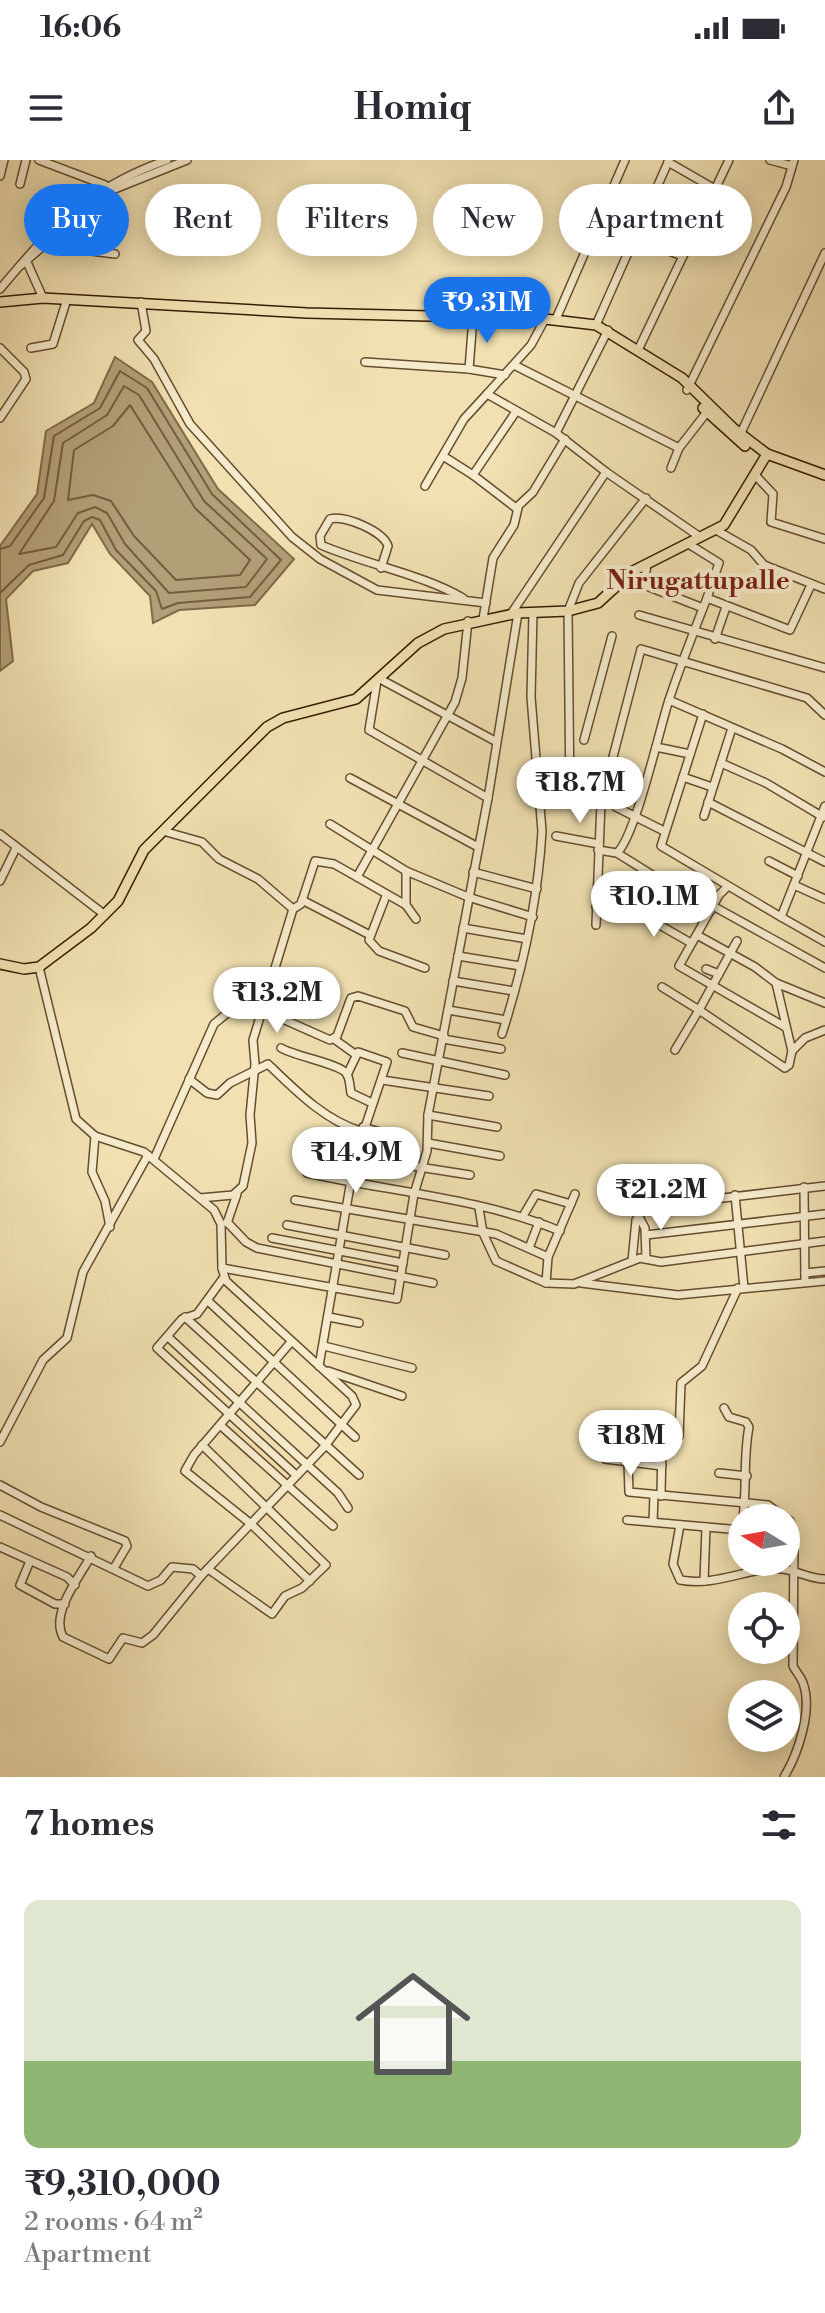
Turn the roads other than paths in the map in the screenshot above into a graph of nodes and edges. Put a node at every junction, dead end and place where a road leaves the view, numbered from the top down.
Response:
1 (4, 160) edge
2 (26, 160) edge
3 (39, 160) edge
4 (167, 160) edge
5 (186, 160) edge
6 (625, 160) edge
7 (729, 160) edge
8 (770, 160) edge
9 (668, 161) edge
10 (793, 163) edge
11 (0, 176) edge
12 (20, 184) dead end
13 (102, 184) edge
14 (107, 184) edge
15 (121, 184) edge
16 (658, 184) edge
17 (707, 184) edge
18 (717, 184) edge
19 (825, 253) edge
20 (29, 256) edge
21 (31, 256) edge
22 (627, 256) edge
23 (680, 256) edge
24 (24, 261) junction
25 (0, 289) edge
26 (43, 298) junction
27 (67, 299) junction
28 (0, 302) edge
29 (141, 302) junction
30 (473, 318) junction
31 (550, 319) junction
32 (596, 325) junction
33 (608, 330) junction
34 (31, 348) dead end
35 (639, 348) junction
36 (2, 353) edge
37 (365, 362) dead end
38 (514, 365) junction
39 (469, 369) junction
40 (505, 375) junction
41 (689, 388) junction
42 (487, 394) junction
43 (575, 394) junction
44 (707, 412) junction
45 (515, 413) junction
46 (0, 418) edge
47 (556, 433) junction
48 (740, 435) junction
49 (565, 439) junction
50 (679, 448) junction
51 (443, 456) junction
52 (766, 456) junction
53 (671, 468) dead end
54 (606, 472) junction
55 (473, 475) junction
56 (825, 475) edge
57 (756, 476) junction
58 (825, 481) edge
59 (425, 486) dead end
60 (646, 498) junction
61 (518, 508) junction
62 (716, 530) junction
63 (700, 537) junction
64 (825, 539) edge
65 (687, 543) junction
66 (647, 564) junction
67 (381, 568) junction
68 (811, 585) junction
69 (825, 589) edge
70 (707, 598) junction
71 (465, 599) junction
72 (486, 603) junction
73 (726, 607) junction
74 (703, 608) junction
75 (568, 611) junction
76 (533, 613) junction
77 (514, 614) junction
78 (639, 615) dead end
79 (483, 619) junction
80 (468, 621) junction
81 (696, 633) junction
82 (612, 636) dead end
83 (715, 639) junction
84 (686, 660) junction
85 (825, 668) edge
86 (379, 680) junction
87 (669, 700) junction
88 (703, 714) junction
89 (570, 715) junction
90 (825, 715) edge
91 (447, 718) junction
92 (589, 722) junction
93 (732, 728) junction
94 (584, 740) dead end
95 (495, 741) junction
96 (656, 747) junction
97 (690, 754) junction
98 (423, 762) junction
99 (721, 763) junction
100 (825, 772) edge
101 (683, 777) junction
102 (350, 778) dead end
103 (712, 787) junction
104 (488, 798) junction
105 (708, 802) junction
106 (601, 803) junction
107 (396, 806) junction
108 (825, 806) edge
109 (616, 807) dead end
110 (704, 816) dead end
111 (636, 817) junction
112 (823, 817) edge
113 (330, 824) dead end
114 (163, 831) junction
115 (664, 831) junction
116 (0, 834) edge
117 (556, 836) dead end
118 (478, 847) junction
119 (598, 847) junction
120 (16, 848) junction
121 (371, 850) junction
122 (617, 853) junction
123 (805, 854) junction
124 (769, 861) dead end
125 (825, 862) edge
126 (406, 871) junction
127 (473, 872) junction
128 (798, 876) junction
129 (357, 877) junction
130 (0, 881) edge
131 (794, 885) junction
132 (727, 887) junction
133 (537, 889) junction
134 (386, 896) junction
135 (468, 897) junction
136 (825, 899) edge
137 (302, 900) junction
138 (406, 905) junction
139 (596, 907) junction
140 (712, 908) junction
141 (293, 909) junction
142 (105, 915) junction
143 (533, 917) junction
144 (781, 917) junction
145 (416, 919) dead end
146 (596, 925) dead end
147 (463, 928) junction
148 (368, 934) junction
149 (697, 935) junction
150 (527, 939) junction
151 (737, 941) dead end
152 (825, 942) edge
153 (691, 943) junction
154 (729, 955) junction
155 (458, 956) junction
156 (0, 964) edge
157 (520, 966) junction
158 (39, 967) junction
159 (425, 968) dead end
160 (825, 968) edge
161 (706, 969) dead end
162 (719, 974) junction
163 (453, 981) junction
164 (776, 983) junction
165 (713, 985) junction
166 (662, 987) dead end
167 (514, 991) junction
168 (825, 1003) edge
169 (262, 1008) junction
170 (448, 1010) junction
171 (699, 1010) junction
172 (506, 1020) junction
173 (786, 1030) junction
174 (825, 1030) edge
175 (502, 1034) dead end
176 (443, 1037) junction
177 (805, 1038) junction
178 (334, 1039) junction
179 (281, 1048) dead end
180 (501, 1049) dead end
181 (675, 1050) dead end
182 (792, 1051) junction
183 (402, 1053) dead end
184 (355, 1054) junction
185 (439, 1064) junction
186 (255, 1069) junction
187 (347, 1075) junction
188 (505, 1075) dead end
189 (189, 1079) junction
190 (382, 1080) junction
191 (433, 1088) junction
192 (489, 1096) dead end
193 (372, 1103) junction
194 (428, 1115) junction
195 (497, 1127) dead end
196 (362, 1129) junction
197 (95, 1136) junction
198 (407, 1140) dead end
199 (428, 1143) junction
200 (500, 1156) dead end
201 (151, 1157) junction
202 (355, 1157) junction
203 (421, 1168) junction
204 (307, 1173) dead end
205 (470, 1175) dead end
206 (350, 1183) junction
207 (825, 1186) edge
208 (804, 1187) junction
209 (237, 1194) junction
210 (414, 1194) junction
211 (575, 1194) dead end
212 (735, 1195) junction
213 (200, 1198) junction
214 (295, 1200) dead end
215 (571, 1204) junction
216 (479, 1208) junction
217 (346, 1209) junction
218 (825, 1214) edge
219 (638, 1215) junction
220 (523, 1216) junction
221 (806, 1217) junction
222 (410, 1221) junction
223 (227, 1222) junction
224 (539, 1222) junction
225 (735, 1224) junction
226 (287, 1225) dead end
227 (110, 1229) junction
228 (560, 1231) junction
229 (483, 1233) junction
230 (646, 1235) junction
231 (342, 1236) junction
232 (272, 1238) dead end
233 (221, 1240) junction
234 (825, 1241) edge
235 (806, 1244) junction
236 (407, 1247) junction
237 (529, 1248) junction
238 (339, 1250) junction
239 (738, 1251) junction
240 (445, 1255) dead end
241 (548, 1257) junction
242 (646, 1259) junction
243 (632, 1261) junction
244 (337, 1263) junction
245 (403, 1263) junction
246 (222, 1268) junction
247 (825, 1271) edge
248 (402, 1275) junction
249 (224, 1277) junction
250 (805, 1278) junction
251 (825, 1281) edge
252 (579, 1282) junction
253 (433, 1283) dead end
254 (546, 1283) junction
255 (741, 1288) junction
256 (333, 1290) junction
257 (208, 1301) junction
258 (185, 1317) junction
259 (329, 1317) junction
260 (359, 1323) dead end
261 (168, 1337) junction
262 (291, 1342) junction
263 (324, 1346) junction
264 (273, 1363) junction
265 (320, 1368) junction
266 (412, 1368) dead end
267 (255, 1383) junction
268 (402, 1396) dead end
269 (238, 1405) junction
270 (724, 1408) dead end
271 (228, 1416) junction
272 (220, 1425) junction
273 (341, 1427) junction
274 (355, 1437) dead end
275 (0, 1442) edge
276 (202, 1445) junction
277 (325, 1446) junction
278 (605, 1459) dead end
279 (628, 1462) junction
280 (306, 1466) junction
281 (662, 1466) junction
282 (719, 1473) dead end
283 (296, 1475) junction
284 (359, 1475) dead end
285 (747, 1476) junction
286 (0, 1485) edge
287 (287, 1485) junction
288 (658, 1495) junction
289 (744, 1504) joint
290 (268, 1506) junction
291 (348, 1508) dead end
292 (0, 1515) edge
293 (627, 1520) dead end
294 (653, 1522) junction
295 (251, 1524) junction
296 (680, 1525) junction
297 (333, 1526) dead end
298 (706, 1527) junction
299 (728, 1529) edge
300 (0, 1547) edge
301 (91, 1556) junction
302 (30, 1561) junction
303 (114, 1568) junction
304 (208, 1569) junction
305 (800, 1574) edge
306 (201, 1576) junction
307 (744, 1576) edge
308 (792, 1576) edge
309 (825, 1579) edge
310 (310, 1581) junction
311 (704, 1581) junction
312 (75, 1585) junction
313 (65, 1604) junction
314 (784, 1777) edge

1 - 11 street
2 - 12 street
3 - 13 street
4 - 14 street
5 - 15 street
6 - 31 street
7 - 18 street
8 - 10 street
9 - 16 street
9 - 17 street
10 - 41 street
19 - 48 street
20 - 24 street
21 - 24 street
22 - 32 street
23 - 35 street
24 - 25 street
24 - 26 street
26 - 27 main road
26 - 28 main road
27 - 29 main road
27 - 34 street
29 - 30 main road
29 - 71 street
30 - 31 main road
30 - 39 street
31 - 32 main road
31 - 38 street
32 - 33 main road
33 - 35 main road
33 - 43 street
35 - 41 main road
36 - 46 street
37 - 39 street
38 - 40 street
38 - 43 street
39 - 40 street
40 - 42 street
41 - 44 main road
41 - 48 main road
42 - 45 street
42 - 51 street
43 - 47 street
43 - 50 street
44 - 50 street
44 - 52 main road
45 - 47 street
45 - 55 street
47 - 49 street
48 - 52 main road
49 - 54 street
49 - 61 street
50 - 53 street
51 - 55 street
51 - 59 street
52 - 56 main road
52 - 57 main road
52 - 58 main road
54 - 60 street
54 - 77 street
55 - 61 street
57 - 62 main road
57 - 64 street
60 - 63 street
60 - 75 street
61 - 72 street
62 - 63 main road
62 - 68 street
63 - 65 main road
65 - 66 main road
65 - 70 street
66 - 74 street
66 - 75 main road
67 - 67 street
67 - 71 street
68 - 69 street
68 - 73 street
70 - 73 street
70 - 74 street
71 - 72 street
72 - 79 street
73 - 83 street
74 - 81 street
75 - 76 main road
75 - 89 street
76 - 77 main road
76 - 133 street
77 - 79 main road
77 - 95 street
78 - 81 street
79 - 80 main road
80 - 86 main road
80 - 91 street
81 - 83 street
81 - 84 street
82 - 92 street
83 - 85 street
84 - 87 street
84 - 90 street
84 - 106 street
86 - 91 street
86 - 98 street
86 - 114 main road
87 - 88 street
87 - 96 street
88 - 93 street
88 - 97 street
89 - 92 street
89 - 106 street
91 - 95 street
91 - 98 street
92 - 94 street
93 - 99 street
93 - 100 street
95 - 104 street
96 - 97 street
96 - 111 street
97 - 101 street
98 - 104 street
98 - 107 street
99 - 103 street
99 - 112 street
101 - 103 street
101 - 115 street
102 - 107 street
103 - 105 street
104 - 118 street
105 - 110 street
105 - 123 street
106 - 119 street
107 - 118 street
107 - 121 street
108 - 112 street
109 - 111 street
111 - 115 street
111 - 122 street
112 - 123 street
113 - 121 street
114 - 141 street
114 - 142 main road
115 - 132 street
116 - 120 street
117 - 119 street
118 - 127 street
119 - 122 street
119 - 139 street
120 - 130 street
120 - 142 street
121 - 126 street
121 - 129 street
122 - 140 street
123 - 125 street
123 - 128 street
124 - 128 street
126 - 135 street
126 - 138 street
127 - 133 street
127 - 135 street
128 - 131 street
129 - 134 street
129 - 137 street
131 - 136 street
131 - 144 street
132 - 140 street
132 - 144 street
133 - 143 street
134 - 138 street
134 - 148 street
135 - 143 street
135 - 147 street
137 - 141 street
137 - 148 street
138 - 145 street
139 - 146 street
139 - 153 street
140 - 149 street
140 - 160 street
141 - 169 street
142 - 158 main road
143 - 150 street
144 - 152 street
147 - 150 street
147 - 155 street
148 - 159 street
149 - 153 street
149 - 154 street
150 - 157 street
151 - 154 street
153 - 165 street
154 - 162 street
154 - 164 street
155 - 157 street
155 - 163 street
156 - 158 main road
157 - 167 street
158 - 197 street
161 - 162 street
162 - 165 street
163 - 167 street
163 - 170 street
164 - 168 street
164 - 173 street
165 - 171 street
165 - 173 street
166 - 171 street
167 - 172 street
169 - 178 street
169 - 186 street
169 - 189 street
170 - 172 street
170 - 176 street
171 - 181 street
171 - 182 street
172 - 175 street
173 - 177 street
173 - 182 street
174 - 177 street
176 - 178 street
176 - 180 street
176 - 185 street
177 - 182 street
178 - 184 street
179 - 187 street
183 - 185 street
184 - 187 street
184 - 190 street
185 - 188 street
185 - 191 street
186 - 189 street
186 - 196 street
186 - 209 street
187 - 193 street
189 - 201 street
190 - 191 street
190 - 193 street
191 - 192 street
191 - 194 street
193 - 196 street
194 - 195 street
194 - 199 street
196 - 198 street
196 - 202 street
197 - 201 street
197 - 227 street
199 - 200 street
199 - 203 street
201 - 213 street
201 - 227 street
202 - 203 street
202 - 206 street
203 - 205 street
203 - 210 street
204 - 206 street
206 - 210 street
206 - 217 street
207 - 208 street
208 - 212 street
208 - 221 street
209 - 213 street
209 - 223 street
210 - 216 street
210 - 222 street
211 - 215 street
212 - 219 street
212 - 225 street
213 - 233 street
214 - 217 street
215 - 220 street
215 - 228 street
216 - 220 street
216 - 229 street
217 - 222 street
217 - 231 street
218 - 221 street
219 - 230 street
219 - 243 street
220 - 224 street
221 - 225 street
221 - 235 street
222 - 229 street
222 - 236 street
223 - 233 street
223 - 244 street
224 - 228 street
224 - 237 street
225 - 230 street
225 - 239 street
226 - 231 street
227 - 275 street
228 - 241 street
229 - 237 street
229 - 254 street
230 - 242 street
231 - 236 street
231 - 238 street
232 - 238 street
233 - 246 street
234 - 235 street
235 - 239 street
235 - 250 street
236 - 240 street
236 - 245 street
237 - 241 street
238 - 244 street
238 - 245 street
239 - 242 street
239 - 255 street
241 - 254 street
242 - 243 street
243 - 252 street
244 - 248 street
244 - 256 street
245 - 248 street
246 - 249 street
246 - 256 street
247 - 250 street
248 - 253 street
248 - 256 street
249 - 257 street
249 - 262 street
250 - 251 street
250 - 255 street
252 - 254 street
252 - 255 street
255 - 281 street
256 - 259 street
257 - 258 street
257 - 264 street
258 - 261 street
258 - 267 street
259 - 260 street
259 - 263 street
261 - 269 street
261 - 271 street
262 - 264 street
262 - 265 street
263 - 265 street
263 - 266 street
264 - 267 street
264 - 273 street
265 - 268 street
265 - 273 street
267 - 269 street
267 - 277 street
269 - 271 street
269 - 280 street
270 - 285 street
271 - 272 street
271 - 283 street
272 - 276 street
272 - 287 street
273 - 274 street
273 - 277 street
276 - 290 street
276 - 295 street
277 - 280 street
277 - 284 street
278 - 279 street
279 - 281 street
279 - 288 street
280 - 283 street
280 - 291 street
281 - 288 street
282 - 285 street
283 - 287 street
285 - 289 street
286 - 303 street
287 - 290 street
287 - 297 street
288 - 289 street
288 - 294 street
290 - 295 street
290 - 310 street
292 - 301 street
293 - 294 street
294 - 296 street
295 - 304 street
295 - 310 street
296 - 298 street
296 - 311 street
298 - 299 street
298 - 311 street
300 - 302 street
301 - 303 street
301 - 312 street
302 - 312 street
302 - 313 street
303 - 306 street
304 - 306 street
304 - 310 street
305 - 309 street
306 - 313 street
307 - 311 street
308 - 314 street
312 - 313 street

